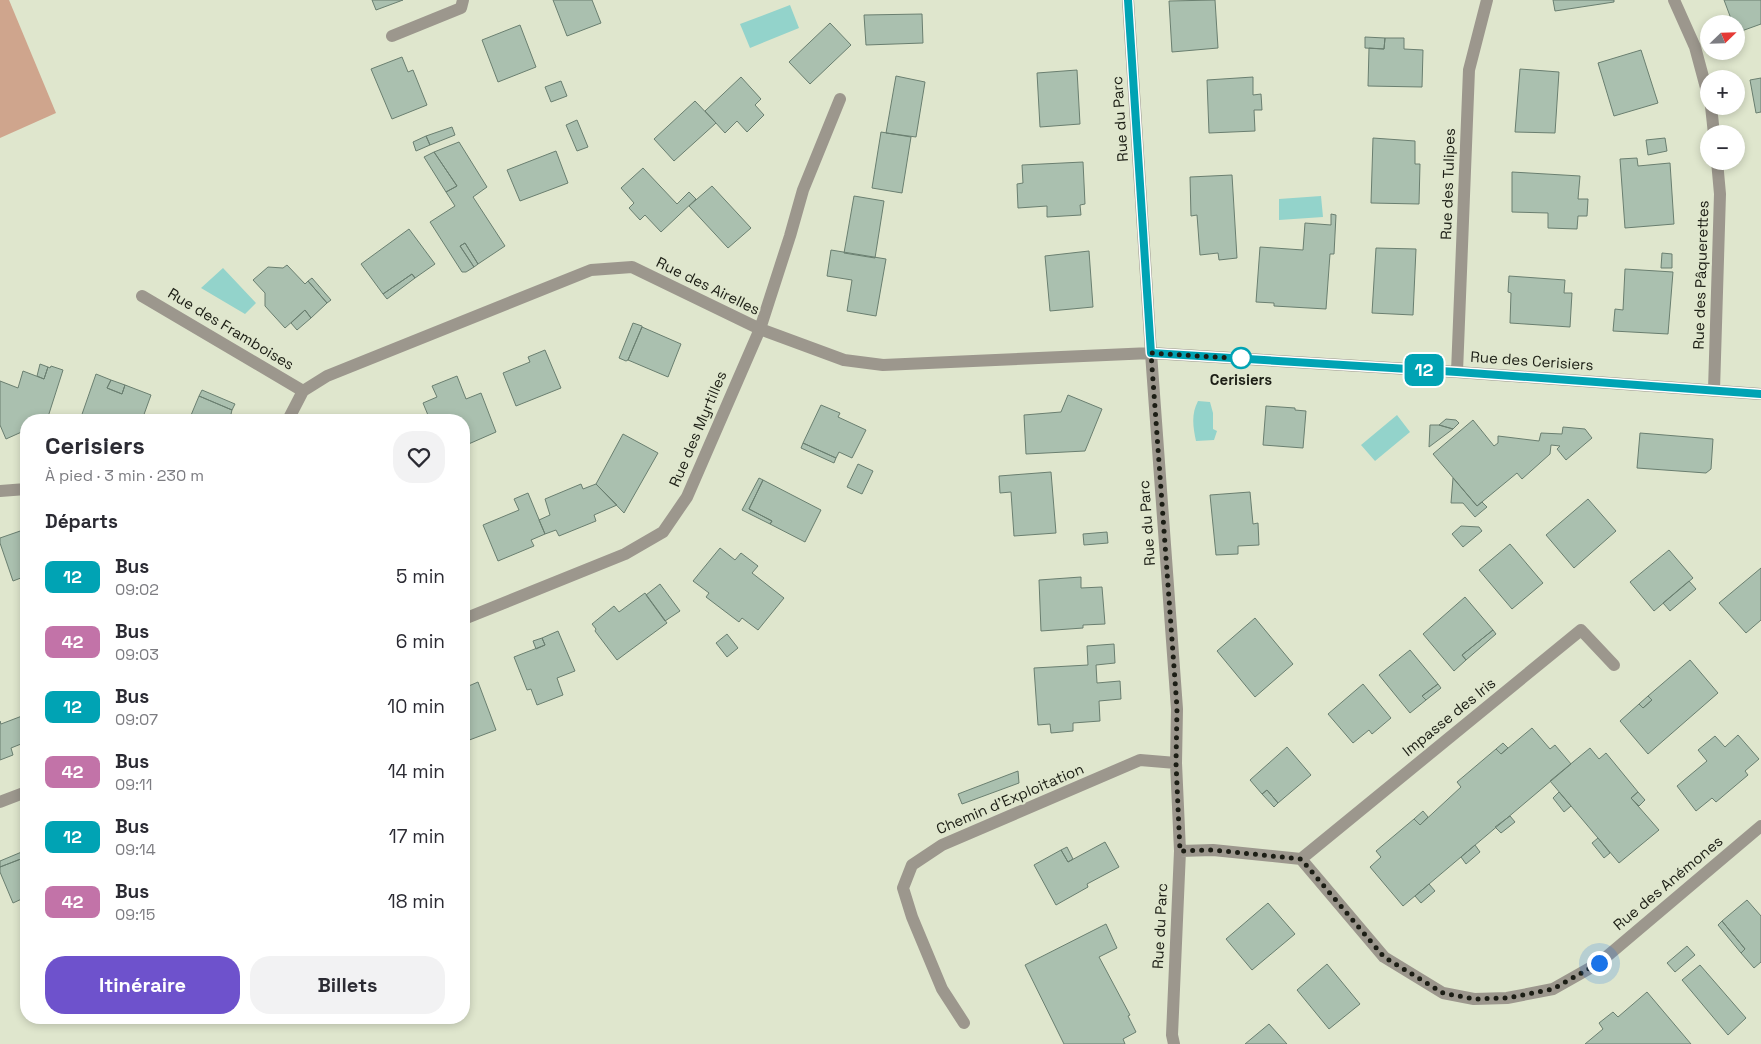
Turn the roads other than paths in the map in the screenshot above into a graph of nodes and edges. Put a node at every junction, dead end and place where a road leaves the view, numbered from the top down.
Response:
1 (463, 0) edge
2 (1128, 0) edge
3 (1487, 0) edge
4 (1674, 0) edge
5 (392, 36) dead end
6 (1701, 70) edge
7 (840, 99) dead end
8 (1718, 170) edge
9 (142, 296) dead end
10 (760, 328) junction
11 (1151, 353) junction
12 (1457, 372) junction
13 (1714, 390) junction
14 (303, 391) junction
15 (1761, 394) edge
16 (291, 414) edge
17 (20, 489) edge
18 (0, 491) edge
19 (470, 617) edge
20 (1614, 665) dead end
21 (1176, 763) junction
22 (20, 794) edge
23 (0, 802) edge
24 (1761, 826) edge
25 (1180, 851) junction
26 (1301, 859) junction
27 (964, 1023) dead end
28 (1174, 1044) edge

1 - 5 street
2 - 11 street, Rue du Parc
3 - 12 street, Rue des Tulipes
4 - 6 street
7 - 10 street, Rue des Myrtilles
8 - 13 street, Rue des Pâquerettes
9 - 14 street, Rue des Framboises
10 - 11 street, Rue des Airelles
10 - 14 street, Rue des Airelles
10 - 19 street, Rue des Myrtilles
11 - 12 street, Rue des Cerisiers
11 - 21 street, Rue du Parc
12 - 13 street, Rue des Cerisiers
13 - 15 street, Rue des Cerisiers
14 - 16 street
17 - 18 street
20 - 26 street, Impasse des Iris
21 - 25 street, Rue du Parc
21 - 27 street, Chemin d'Exploitation
22 - 23 street
24 - 26 street, Rue des Anémones
25 - 26 street
25 - 28 street, Rue du Parc

